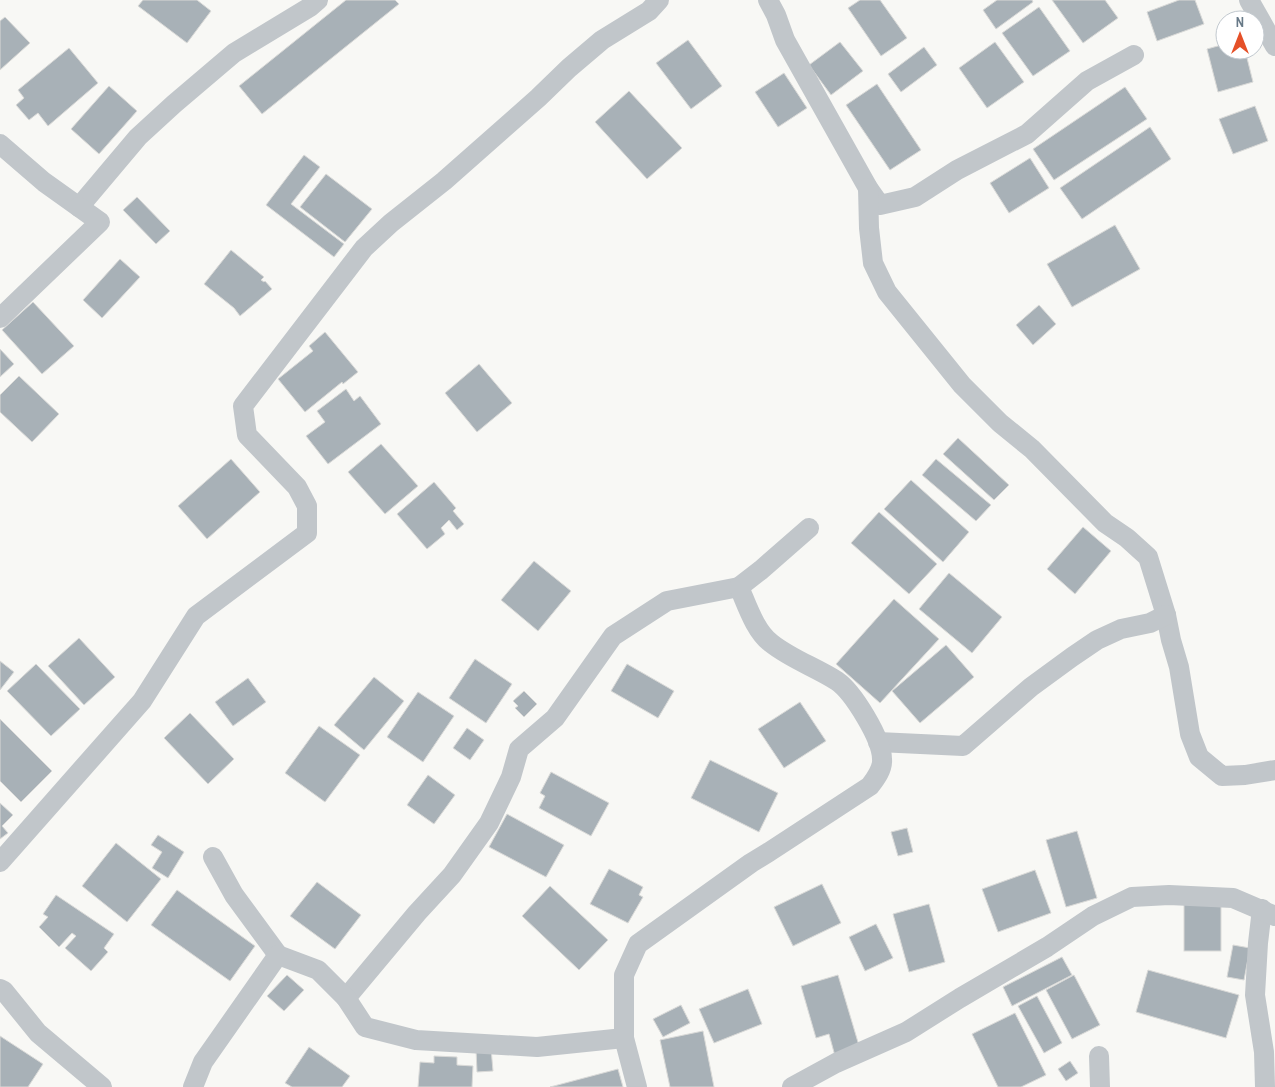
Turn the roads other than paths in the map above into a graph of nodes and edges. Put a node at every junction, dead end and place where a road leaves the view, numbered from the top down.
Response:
1 (318, 0) edge
2 (659, 0) edge
3 (1249, 0) edge
4 (775, 5) edge
5 (1275, 46) edge
6 (1134, 55) dead end
7 (0, 144) edge
8 (868, 188) junction
9 (79, 207) junction
10 (0, 318) edge
11 (809, 528) dead end
12 (739, 587) junction
13 (1166, 615) junction
14 (878, 742) junction
15 (1275, 770) edge
16 (213, 857) dead end
17 (0, 862) edge
18 (1269, 913) edge
19 (278, 955) junction
20 (0, 989) edge
21 (346, 998) junction
22 (624, 1038) junction
23 (1099, 1056) dead end
24 (102, 1087) edge
25 (193, 1087) edge
26 (637, 1087) edge
27 (792, 1087) edge
28 (1100, 1087) edge
29 (1265, 1087) edge

1 - 9 street
2 - 17 street
3 - 5 street
4 - 8 street
6 - 8 street
7 - 9 street
8 - 13 street
9 - 10 street
11 - 12 street
12 - 14 street
12 - 21 street
13 - 14 street
13 - 15 street
14 - 22 street
16 - 19 street
18 - 27 street
18 - 29 street
19 - 21 street
19 - 25 street
20 - 24 street
21 - 22 street
22 - 26 street
23 - 28 street

